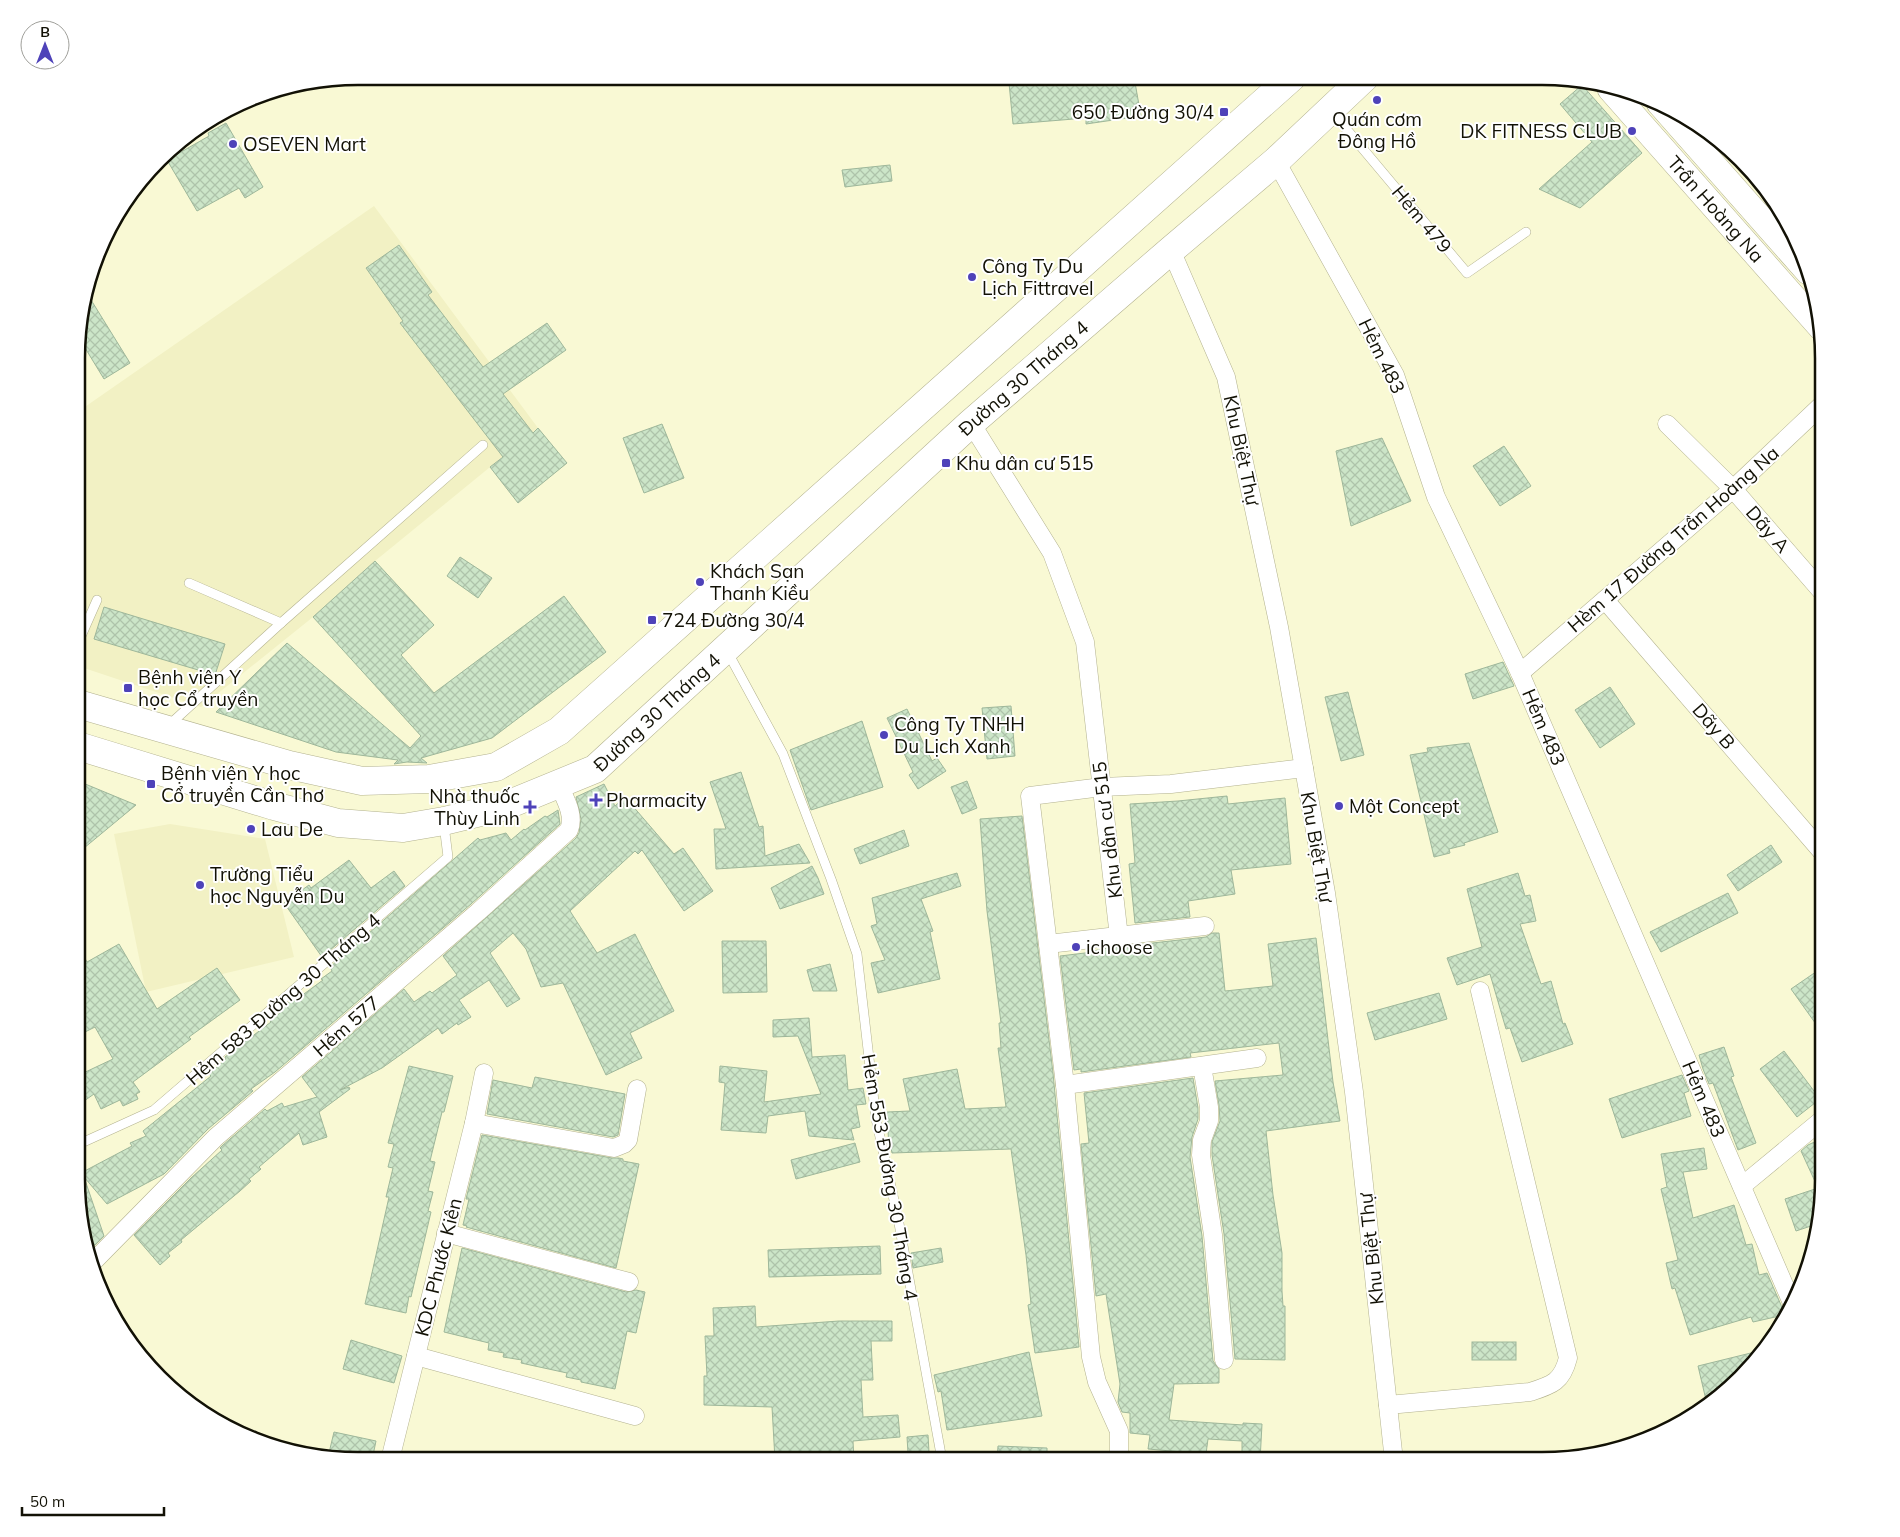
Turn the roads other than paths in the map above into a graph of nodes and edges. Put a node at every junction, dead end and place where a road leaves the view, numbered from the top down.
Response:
1 (1283, 85) edge
2 (1357, 85) edge
3 (1616, 95) edge
4 (1330, 110) junction
5 (1673, 119) edge
6 (1276, 161) junction
7 (1526, 232) dead end
8 (1171, 250) junction
9 (1795, 258) edge
10 (1812, 318) edge
11 (1815, 412) edge
12 (971, 423) junction
13 (1667, 424) dead end
14 (483, 445) dead end
15 (1733, 489) junction
16 (189, 583) dead end
17 (1815, 584) edge
18 (97, 600) dead end
19 (1605, 600) junction
20 (281, 624) junction
21 (85, 627) edge
22 (726, 649) junction
23 (1520, 673) junction
24 (85, 706) edge
25 (166, 728) junction
26 (85, 748) edge
27 (1304, 768) junction
28 (559, 785) junction
29 (1102, 787) junction
30 (444, 821) junction
31 (1815, 844) edge
32 (1205, 926) dead end
33 (1119, 937) junction
34 (1048, 944) junction
35 (1480, 991) dead end
36 (1257, 1058) dead end
37 (1202, 1066) junction
38 (484, 1073) dead end
39 (1065, 1085) junction
40 (637, 1089) dead end
41 (474, 1123) junction
42 (1815, 1126) edge
43 (85, 1141) edge
44 (1742, 1186) junction
45 (446, 1233) junction
46 (97, 1258) edge
47 (629, 1282) dead end
48 (1789, 1296) edge
49 (416, 1356) junction
50 (1224, 1360) dead end
51 (1388, 1405) junction
52 (635, 1416) dead end
53 (392, 1452) edge
54 (941, 1452) edge
55 (1119, 1452) edge
56 (1393, 1452) edge

1 - 25 main road
2 - 4 main road, Đường 30 Tháng 4
3 - 10 main road, Trần Hoàng Na
4 - 6 main road, Đường 30 Tháng 4
4 - 7 lane, Hẻm 479
5 - 9 main road, Trần Hoàng Na
6 - 8 main road, Đường 30 Tháng 4
6 - 23 street, Hẻm 483
8 - 12 main road, Đường 30 Tháng 4
8 - 27 street, Khu Biệt Thự
11 - 15 street, Hèm 17 Đường Trần Hoàng Na
12 - 22 main road, Đường 30 Tháng 4
12 - 29 street, Khu dân cư 515
13 - 15 street, Dãy A
14 - 20 lane
15 - 17 street, Dãy A
15 - 19 street, Hèm 17 Đường Trần Hoàng Na
16 - 20 lane
18 - 21 lane
19 - 23 street, Hèm 17 Đường Trần Hoàng Na
19 - 31 street, Dãy B
20 - 25 lane
22 - 28 main road, Đường 30 Tháng 4
22 - 54 lane, Hẻm 553 Đường 30 Tháng 4
23 - 44 street, Hẻm 483
24 - 25 main road
26 - 30 main road, Đường 30 Tháng 4
27 - 29 street
27 - 51 street, Khu Biệt Thự
28 - 30 main road, Đường 30 Tháng 4
28 - 46 street, Hẻm 577
29 - 33 street, Khu dân cư 515
29 - 34 street
30 - 43 lane, Hẻm 583 Đường 30 Tháng 4
32 - 33 street
33 - 34 street
34 - 39 street
35 - 51 street
36 - 37 street
37 - 39 street
37 - 50 street
38 - 41 street, KDC Phước Kiên
39 - 55 street
40 - 41 street
41 - 45 street, KDC Phước Kiên
42 - 44 street
44 - 48 street, Hẻm 483
45 - 47 street
45 - 49 street, KDC Phước Kiên
49 - 52 street
49 - 53 street, KDC Phước Kiên
51 - 56 street, Khu Biệt Thự

